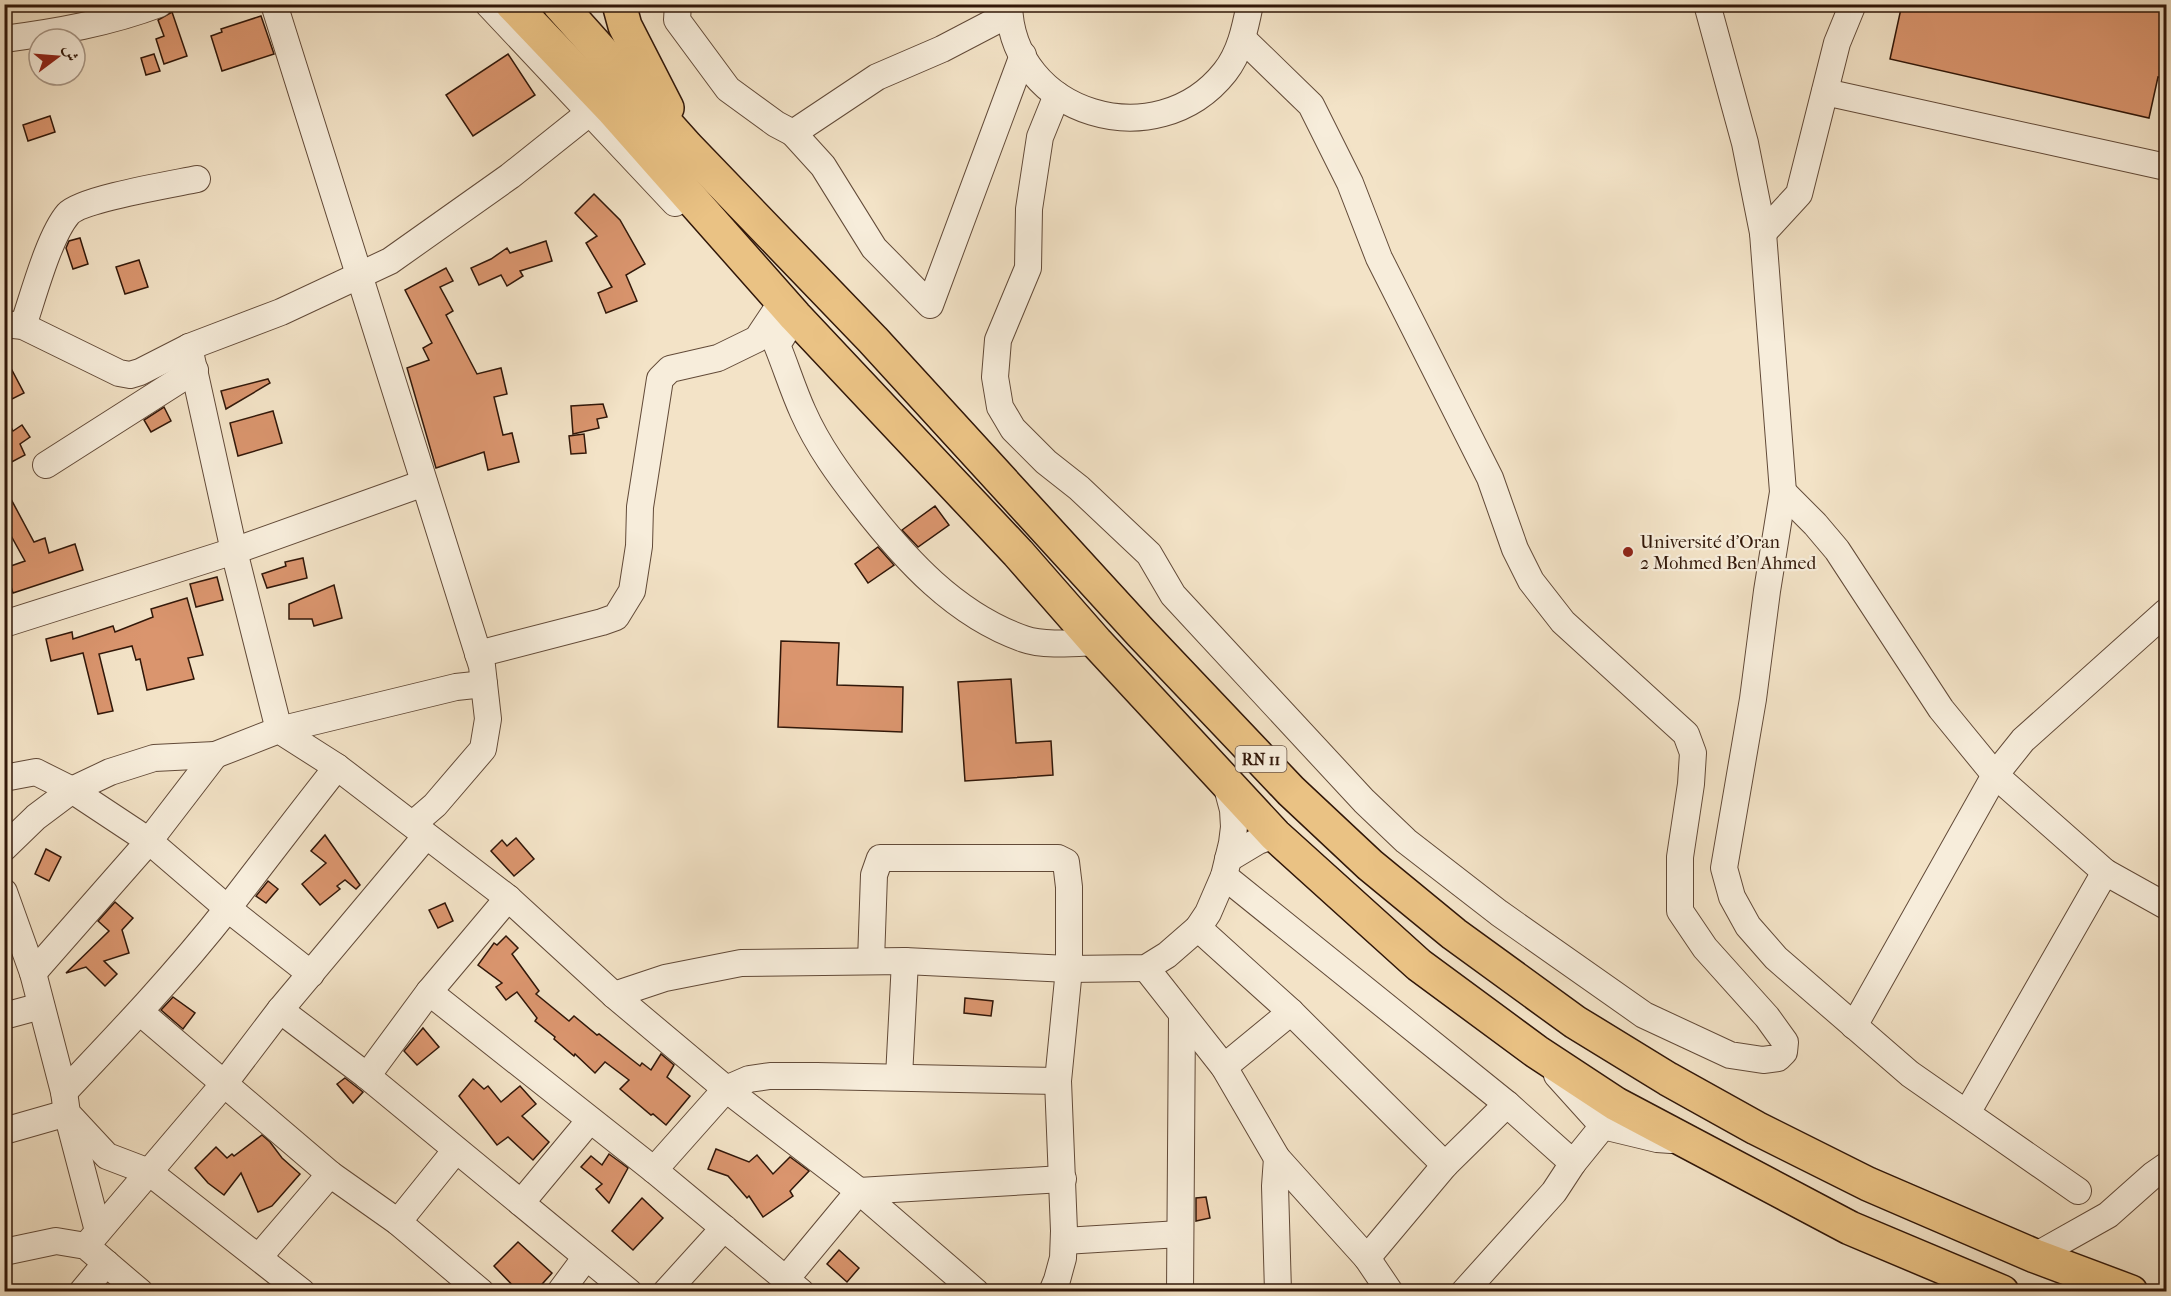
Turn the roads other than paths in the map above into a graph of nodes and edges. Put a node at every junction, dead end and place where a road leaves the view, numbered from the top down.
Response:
1 (159, 4) edge
2 (274, 4) edge
3 (488, 4) edge
4 (512, 4) edge
5 (559, 4) edge
6 (619, 4) edge
7 (678, 4) edge
8 (1250, 4) edge
9 (1707, 4) edge
10 (1853, 4) edge
11 (1009, 9) edge
12 (4, 39) edge
13 (1243, 39) junction
14 (1023, 56) junction
15 (1824, 92) junction
16 (1057, 95) junction
17 (589, 113) junction
18 (793, 133) junction
19 (687, 147) junction
20 (2166, 167) edge
21 (197, 179) dead end
22 (1763, 233) junction
23 (360, 276) junction
24 (786, 312) junction
25 (14, 325) edge
26 (192, 358) junction
27 (46, 465) dead end
28 (424, 483) junction
29 (1784, 492) junction
30 (234, 551) junction
31 (2166, 612) edge
32 (4, 624) edge
33 (1096, 642) junction
34 (478, 654) junction
35 (484, 684) junction
36 (279, 730) junction
37 (215, 755) junction
38 (337, 767) junction
39 (1995, 776) junction
40 (4, 778) edge
41 (1224, 778) junction
42 (72, 790) junction
43 (419, 830) junction
44 (1275, 835) junction
45 (149, 841) junction
46 (4, 848) edge
47 (1226, 868) junction
48 (2105, 872) junction
49 (4, 892) edge
50 (508, 898) junction
51 (2166, 906) edge
52 (227, 908) junction
53 (1197, 928) junction
54 (871, 961) junction
55 (904, 961) junction
56 (1146, 968) junction
57 (1068, 969) junction
58 (33, 973) junction
59 (311, 974) junction
60 (429, 992) junction
61 (614, 995) junction
62 (41, 1006) junction
63 (280, 1010) junction
64 (140, 1012) junction
65 (1291, 1012) junction
66 (1182, 1015) junction
67 (4, 1016) edge
68 (1854, 1026) junction
69 (1537, 1052) junction
70 (1224, 1067) junction
71 (367, 1076) junction
72 (899, 1077) junction
73 (1058, 1081) junction
74 (223, 1085) junction
75 (726, 1089) junction
76 (66, 1103) junction
77 (1507, 1104) junction
78 (1967, 1113) junction
79 (590, 1120) junction
80 (1603, 1126) junction
81 (4, 1131) edge
82 (1687, 1141) junction
83 (456, 1150) junction
84 (1277, 1158) junction
85 (1573, 1162) junction
86 (1445, 1165) junction
87 (2166, 1166) edge
88 (654, 1170) junction
89 (149, 1172) junction
90 (330, 1174) junction
91 (1063, 1179) junction
92 (859, 1191) junction
93 (2078, 1191) dead end
94 (520, 1203) junction
95 (398, 1222) junction
96 (724, 1228) junction
97 (1180, 1234) junction
98 (92, 1239) junction
99 (1064, 1241) junction
100 (4, 1252) edge
101 (2035, 1256) junction
102 (259, 1257) junction
103 (586, 1257) junction
104 (1367, 1258) junction
105 (106, 1263) junction
106 (794, 1286) edge
107 (467, 1287) edge
108 (82, 1292) edge
109 (140, 1292) edge
110 (302, 1292) edge
111 (560, 1292) edge
112 (629, 1292) edge
113 (666, 1292) edge
114 (976, 1292) edge
115 (1052, 1292) edge
116 (1180, 1292) edge
117 (1278, 1292) edge
118 (1390, 1292) edge
119 (1464, 1292) edge
120 (2002, 1292) edge
121 (2131, 1292) edge

1 - 12 street
2 - 23 street
3 - 17 street
4 - 24 highway, RN 11
5 - 19 highway, RN 11
6 - 19 highway
7 - 18 street
8 - 13 street
9 - 22 street
10 - 15 street
11 - 14 street
11 - 18 street
13 - 16 street
13 - 16 street
14 - 16 street
14 - 18 street
15 - 20 street
15 - 22 street
17 - 23 street
17 - 24 street
19 - 101 highway, RN 11
21 - 25 street
22 - 29 street
23 - 26 street
23 - 28 street
24 - 33 highway, RN 11
24 - 33 street
24 - 34 street
25 - 26 street
26 - 27 street
26 - 30 street
28 - 30 street
28 - 34 street
29 - 39 street
29 - 68 street
30 - 32 street
30 - 36 street
31 - 39 street
33 - 41 highway, RN 11
34 - 35 street
35 - 36 street
35 - 43 street
36 - 37 street
36 - 38 street
37 - 42 street
37 - 45 street
38 - 43 street
38 - 52 street
39 - 48 street
39 - 68 street
40 - 42 street
41 - 44 highway, RN 11
41 - 47 street
42 - 45 street
42 - 46 street
43 - 50 street
43 - 59 street
44 - 47 street
44 - 69 highway, RN 11
45 - 52 street
45 - 58 street
47 - 53 street
47 - 77 street
48 - 51 street
48 - 78 street
49 - 58 street
50 - 60 street
50 - 61 street
52 - 59 street
52 - 64 street
53 - 56 street
53 - 65 street
54 - 55 street
54 - 57 street
54 - 61 street
55 - 57 street
55 - 72 street
56 - 57 street
56 - 66 street
57 - 73 street
58 - 62 street
59 - 63 street
60 - 71 street
60 - 79 street
61 - 75 street
62 - 67 street
62 - 76 street
63 - 71 street
63 - 74 street
64 - 74 street
64 - 76 street
65 - 70 street
65 - 86 street
66 - 70 street
66 - 97 street
68 - 78 street
69 - 80 street
69 - 82 highway, RN 11
70 - 84 street
71 - 83 street
72 - 73 street
72 - 75 street
73 - 91 street
74 - 89 street
74 - 90 street
75 - 88 street
75 - 92 street
76 - 81 street
76 - 89 street
76 - 98 street
77 - 85 street
77 - 86 street
78 - 93 street
79 - 88 street
79 - 94 street
80 - 82 street
80 - 85 street
82 - 120 highway, RN 11
83 - 94 street
83 - 95 street
84 - 104 street
84 - 117 street
85 - 119 street
86 - 104 street
87 - 101 street
88 - 96 street
89 - 98 street
89 - 102 street
90 - 95 street
90 - 102 street
91 - 92 street
91 - 99 street
92 - 106 street
92 - 114 street
94 - 103 street
95 - 107 street
96 - 106 street
96 - 113 street
97 - 99 street
97 - 116 street
98 - 100 street
98 - 105 street
99 - 115 street
101 - 121 highway, RN 11
102 - 110 street
103 - 111 street
103 - 112 street
104 - 118 street
105 - 108 street
105 - 109 street

